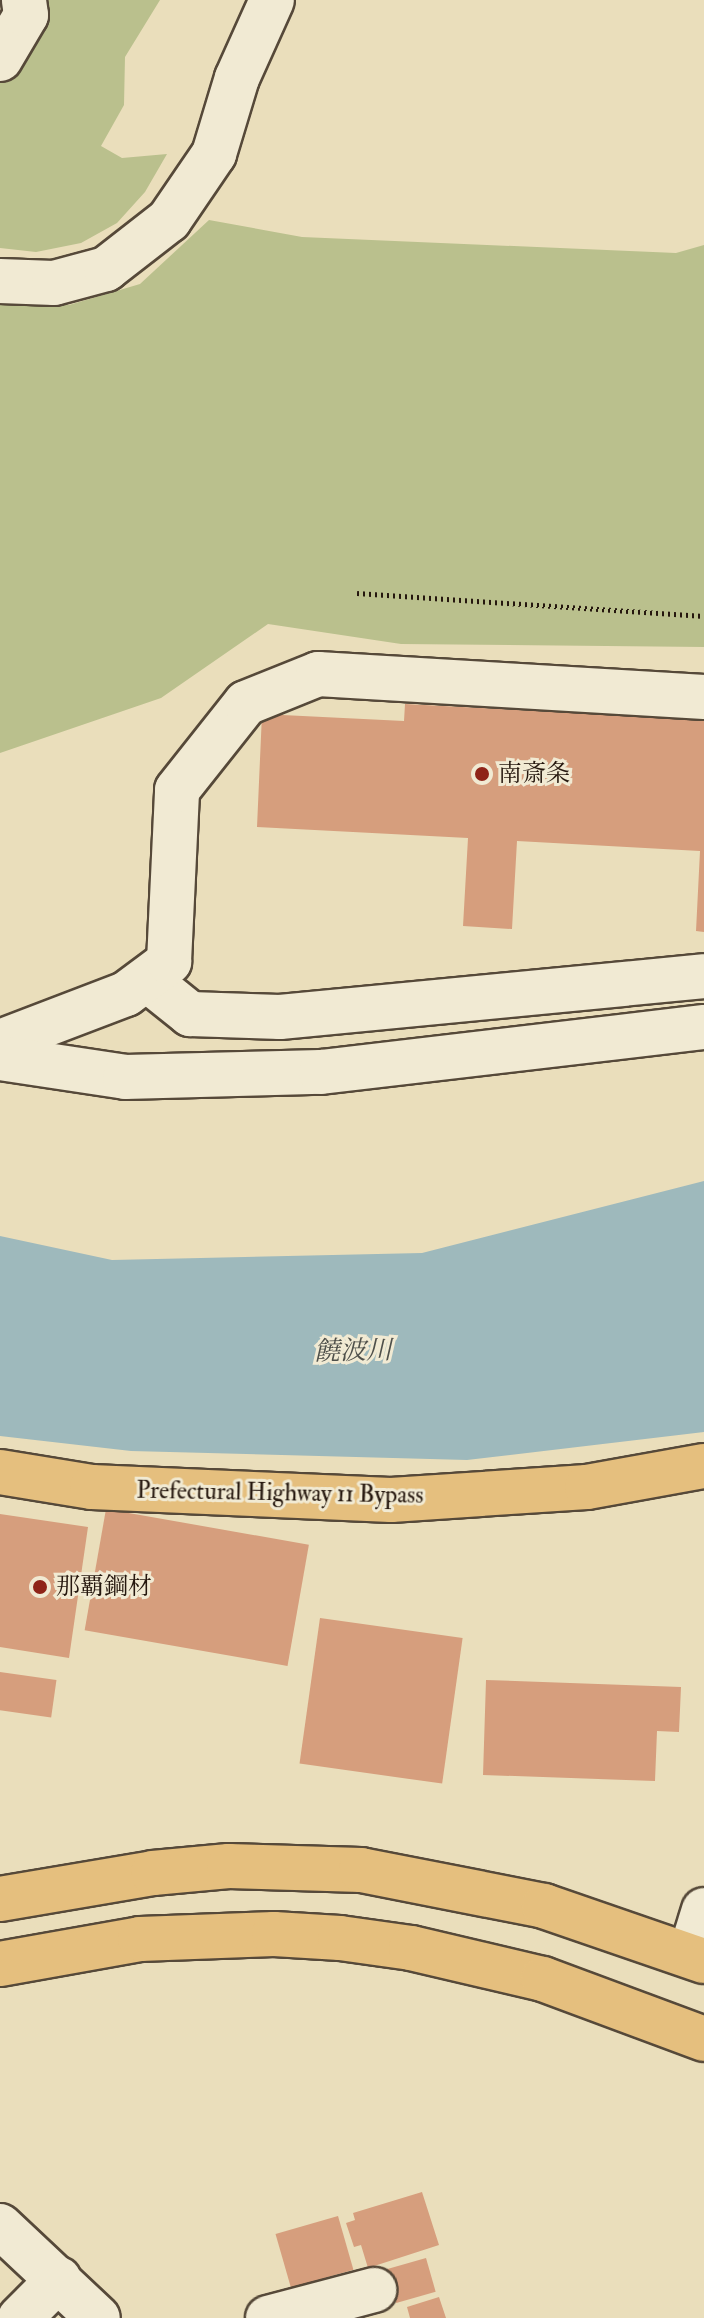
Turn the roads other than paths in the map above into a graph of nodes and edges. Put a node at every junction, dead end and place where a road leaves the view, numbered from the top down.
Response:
1 (24, 0) edge
2 (272, 0) edge
3 (0, 59) edge
4 (0, 281) edge
5 (704, 697) edge
6 (704, 976) edge
7 (149, 981) junction
8 (704, 1027) edge
9 (0, 1042) edge
10 (0, 1058) edge
11 (704, 1466) edge
12 (0, 1472) edge
13 (0, 1899) edge
14 (704, 1910) edge
15 (697, 1958) edge
16 (0, 1964) edge
17 (704, 2039) edge
18 (0, 2226) edge
19 (59, 2279) junction
20 (374, 2290) dead end
21 (20, 2318) edge
22 (98, 2318) edge
23 (268, 2318) edge

1 - 3 street
2 - 4 street
5 - 7 street
6 - 7 street
7 - 9 street
8 - 10 street
11 - 12 main road, Prefectural Highway 11 Bypass
13 - 15 main road
14 - 15 street
16 - 17 main road
18 - 19 street
19 - 21 street
19 - 22 street
20 - 23 street

